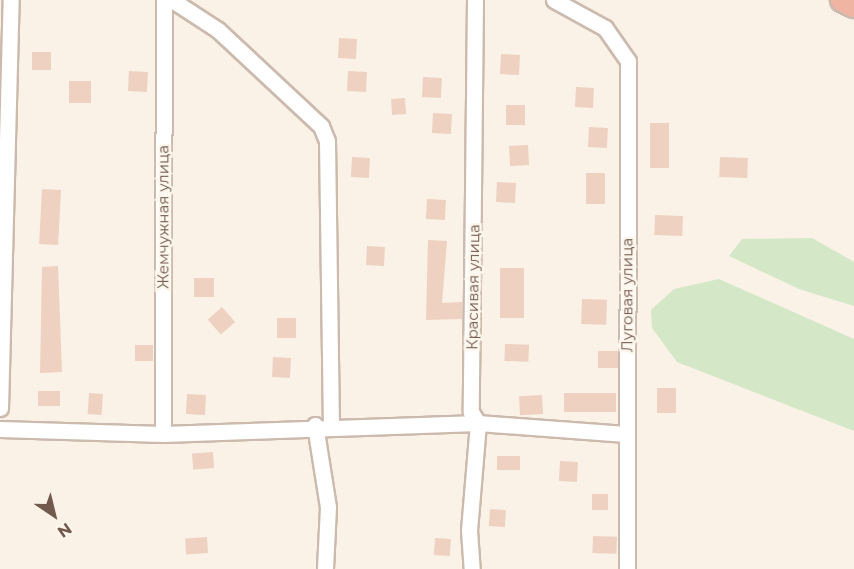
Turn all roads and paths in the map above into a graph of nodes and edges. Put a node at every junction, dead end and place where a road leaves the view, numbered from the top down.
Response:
1 (11, 0) edge
2 (164, 0) edge
3 (172, 0) edge
4 (475, 0) edge
5 (554, 0) edge
6 (842, 0) edge
7 (854, 6) edge
8 (0, 408) edge
9 (478, 423) junction
10 (315, 425) junction
11 (331, 425) junction
12 (0, 429) edge
13 (163, 434) junction
14 (626, 434) junction
15 (325, 569) edge
16 (472, 569) edge
17 (627, 569) edge

1 - 8 street
2 - 13 street, Жемчужная улица
3 - 11 street
4 - 9 street, Красивая улица
5 - 14 street, Луговая улица
6 - 7 highway
9 - 11 street
9 - 14 street
9 - 16 street, Красивая улица
10 - 11 street
10 - 13 street
10 - 15 street
12 - 13 street
14 - 17 street, Луговая улица

